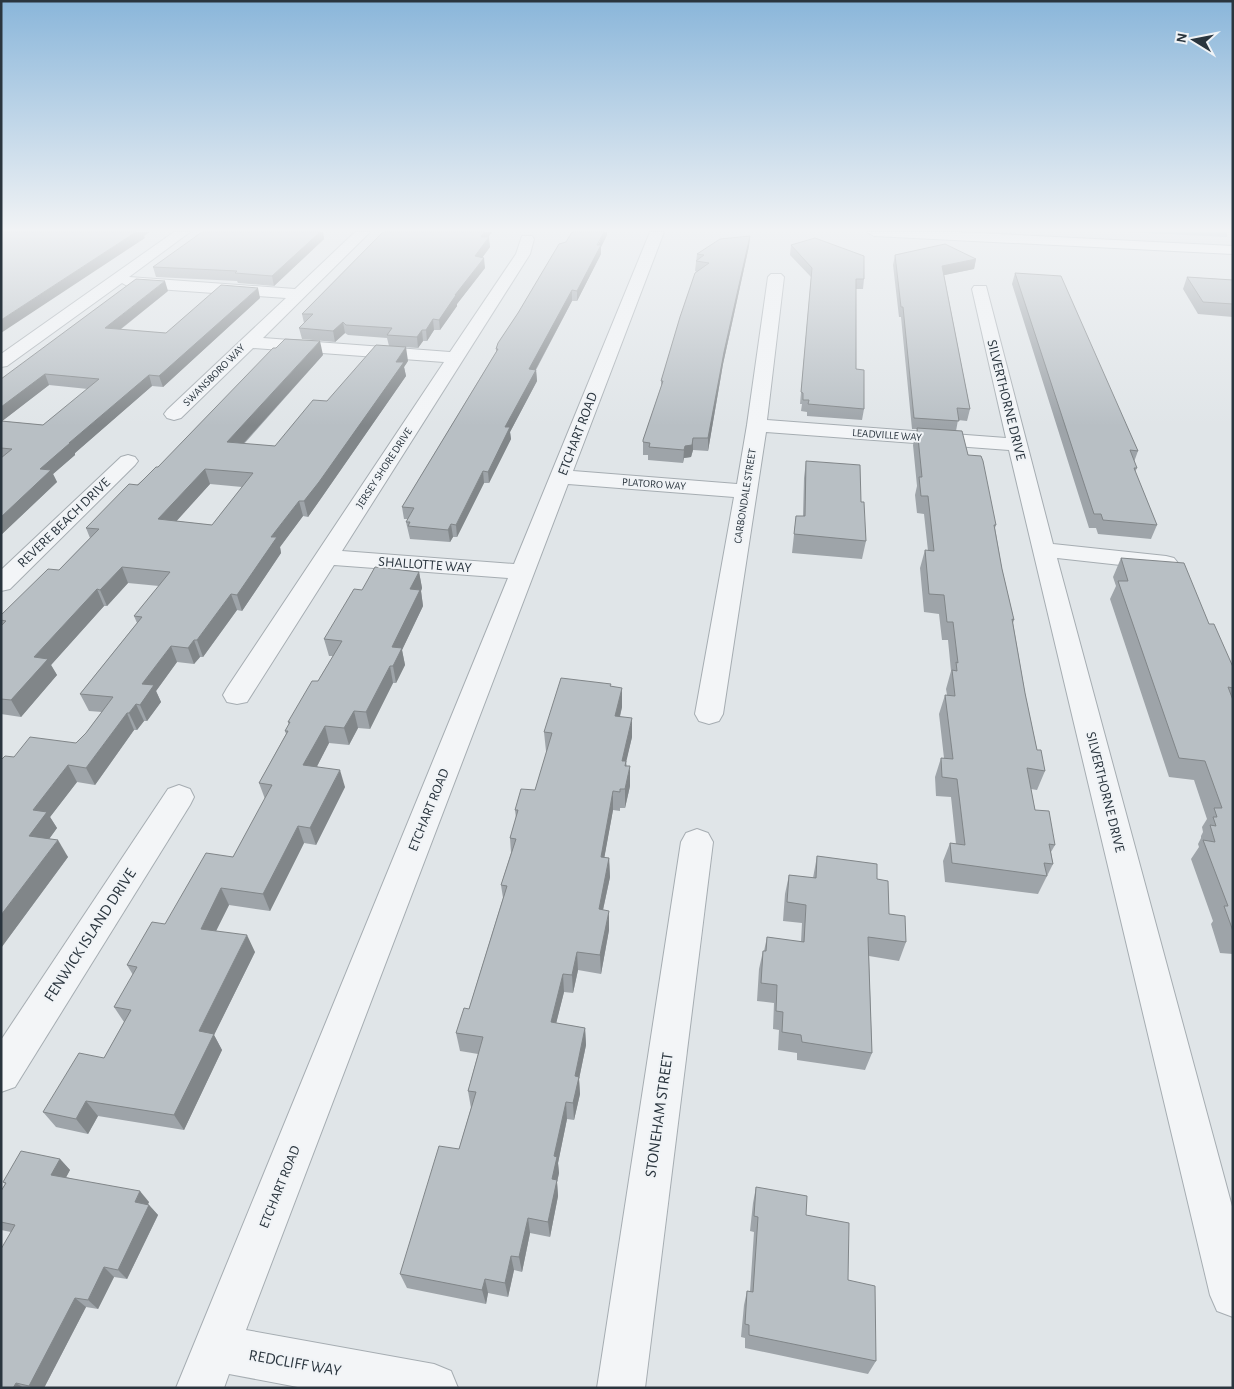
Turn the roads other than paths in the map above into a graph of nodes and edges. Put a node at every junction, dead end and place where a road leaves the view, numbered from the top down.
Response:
1 (93, 297) edge
2 (295, 297) edge
3 (495, 297) edge
4 (632, 297) edge
5 (773, 297) edge
6 (982, 297) edge
7 (1, 339) edge
8 (30, 341) junction
9 (248, 342) junction
10 (456, 358) junction
11 (1, 362) edge
12 (174, 414) dead end
13 (757, 425) junction
14 (1017, 445) junction
15 (128, 461) dead end
16 (562, 477) junction
17 (745, 491) junction
18 (1043, 550) junction
19 (327, 557) junction
20 (1176, 564) edge
21 (524, 572) junction
22 (1, 584) edge
23 (237, 695) dead end
24 (709, 714) dead end
25 (179, 797) dead end
26 (697, 842) dead end
27 (1, 1074) edge
28 (1233, 1296) edge
29 (207, 1368) edge
30 (434, 1388) edge
31 (621, 1388) edge

1 - 8 street
2 - 9 street, SWANSBORO WAY
3 - 10 street, JERSEY SHORE DRIVE
4 - 16 street, ETCHART ROAD
5 - 13 street, CARBONDALE STREET
6 - 14 street, SILVERTHORNE DRIVE
7 - 8 street
8 - 11 street
9 - 10 street
9 - 12 street, SWANSBORO WAY
10 - 19 street, JERSEY SHORE DRIVE
13 - 14 street, LEADVILLE WAY
13 - 17 street, CARBONDALE STREET
14 - 18 street, SILVERTHORNE DRIVE
15 - 22 street, REVERE BEACH DRIVE
16 - 17 street, PLATORO WAY
16 - 21 street, ETCHART ROAD
17 - 24 street, CARBONDALE STREET
18 - 20 street
18 - 28 street, SILVERTHORNE DRIVE
19 - 21 street, SHALLOTTE WAY
19 - 23 street, JERSEY SHORE DRIVE
21 - 29 street, ETCHART ROAD
25 - 27 street, FENWICK ISLAND DRIVE
26 - 31 street, STONEHAM STREET
29 - 30 street, REDCLIFF WAY

